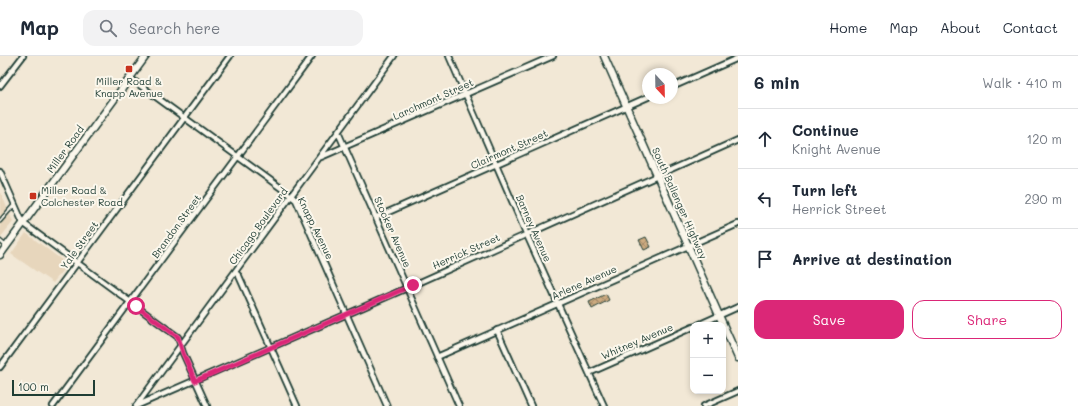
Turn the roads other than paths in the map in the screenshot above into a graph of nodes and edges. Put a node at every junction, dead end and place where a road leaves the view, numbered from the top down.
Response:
1 (23, 56) edge
2 (146, 56) edge
3 (230, 56) edge
4 (312, 56) edge
5 (394, 56) edge
6 (449, 56) edge
7 (553, 56) edge
8 (604, 56) edge
9 (738, 58) edge
10 (130, 78) junction
11 (678, 84) edge
12 (0, 86) edge
13 (466, 95) junction
14 (642, 100) edge
15 (627, 107) junction
16 (184, 117) junction
17 (338, 132) junction
18 (738, 140) edge
19 (345, 147) junction
20 (238, 157) junction
21 (319, 158) junction
22 (496, 164) junction
23 (0, 171) edge
24 (658, 175) junction
25 (291, 196) junction
26 (15, 205) junction
27 (376, 217) junction
28 (0, 221) edge
29 (23, 223) junction
30 (738, 224) edge
31 (526, 234) junction
32 (0, 241) edge
33 (688, 245) junction
34 (6, 246) junction
35 (0, 255) edge
36 (77, 263) junction
37 (235, 272) junction
38 (407, 288) junction
39 (130, 302) junction
40 (558, 304) junction
41 (738, 308) edge
42 (346, 314) junction
43 (719, 316) junction
44 (705, 322) edge
45 (690, 328) edge
46 (497, 330) junction
47 (181, 346) junction
48 (271, 347) junction
49 (437, 357) junction
50 (738, 358) edge
51 (0, 367) edge
52 (589, 372) junction
53 (195, 381) junction
54 (738, 391) edge
55 (53, 406) edge
56 (136, 406) edge
57 (207, 406) edge
58 (297, 406) edge
59 (387, 406) edge
60 (459, 406) edge
61 (531, 406) edge
62 (604, 406) edge
63 (704, 406) edge

1 - 12 street
2 - 10 main road, Miller Road
3 - 16 street, Yale Street
4 - 20 street, Brandon Street
5 - 17 street, Chicago Boulevard
6 - 13 street, Barney Avenue
7 - 13 street, Larchmont Street
8 - 15 main road, South Ballenger Highway
9 - 11 street
10 - 16 street, Knapp Avenue
10 - 29 main road, Miller Road
13 - 19 street, Larchmont Street
13 - 22 street, Barney Avenue
14 - 15 street, Clairmont Street
15 - 22 street, Clairmont Street
15 - 24 main road, South Ballenger Highway
16 - 20 street, Knapp Avenue
16 - 36 street, Yale Street
17 - 19 street, Stocker Avenue
17 - 21 street, Chicago Boulevard
18 - 24 street, Herrick Street
19 - 21 street, Larchmont Street
19 - 27 street, Stocker Avenue
20 - 25 street, Knapp Avenue
20 - 39 street, Brandon Street
21 - 25 street, Chicago Boulevard
22 - 27 street, Clairmont Street
22 - 31 street, Barney Avenue
23 - 26 street
24 - 31 street, Herrick Street
24 - 33 main road, South Ballenger Highway
25 - 37 street, Chicago Boulevard
25 - 42 street, Knapp Avenue
26 - 28 lane
26 - 29 street
27 - 38 street, Stocker Avenue
29 - 34 main road, Miller Road
29 - 36 street
30 - 33 street, Arlene Avenue
31 - 38 street, Herrick Street
31 - 40 street, Barney Avenue
32 - 34 lane
33 - 40 street, Arlene Avenue
33 - 43 main road, South Ballenger Highway
34 - 35 main road, Miller Road
36 - 39 street
36 - 51 street, Yale Street
37 - 47 street, Chicago Boulevard
37 - 48 street
38 - 42 street, Herrick Street
38 - 49 street, Stocker Avenue
39 - 47 street
39 - 55 street, Brandon Street
40 - 46 street, Arlene Avenue
40 - 52 street, Barney Avenue
41 - 43 street
42 - 48 street, Herrick Street
42 - 59 street, Knapp Avenue
43 - 44 street
43 - 50 main road, South Ballenger Highway
45 - 52 street, Whitney Avenue
46 - 49 street, Arlene Avenue
46 - 61 street
47 - 53 street
47 - 56 street, Chicago Boulevard
48 - 53 street, Herrick Street
48 - 58 street
49 - 60 street, Stocker Avenue
52 - 62 street, Barney Avenue
53 - 56 street, Herrick Street
53 - 57 street
54 - 63 street

